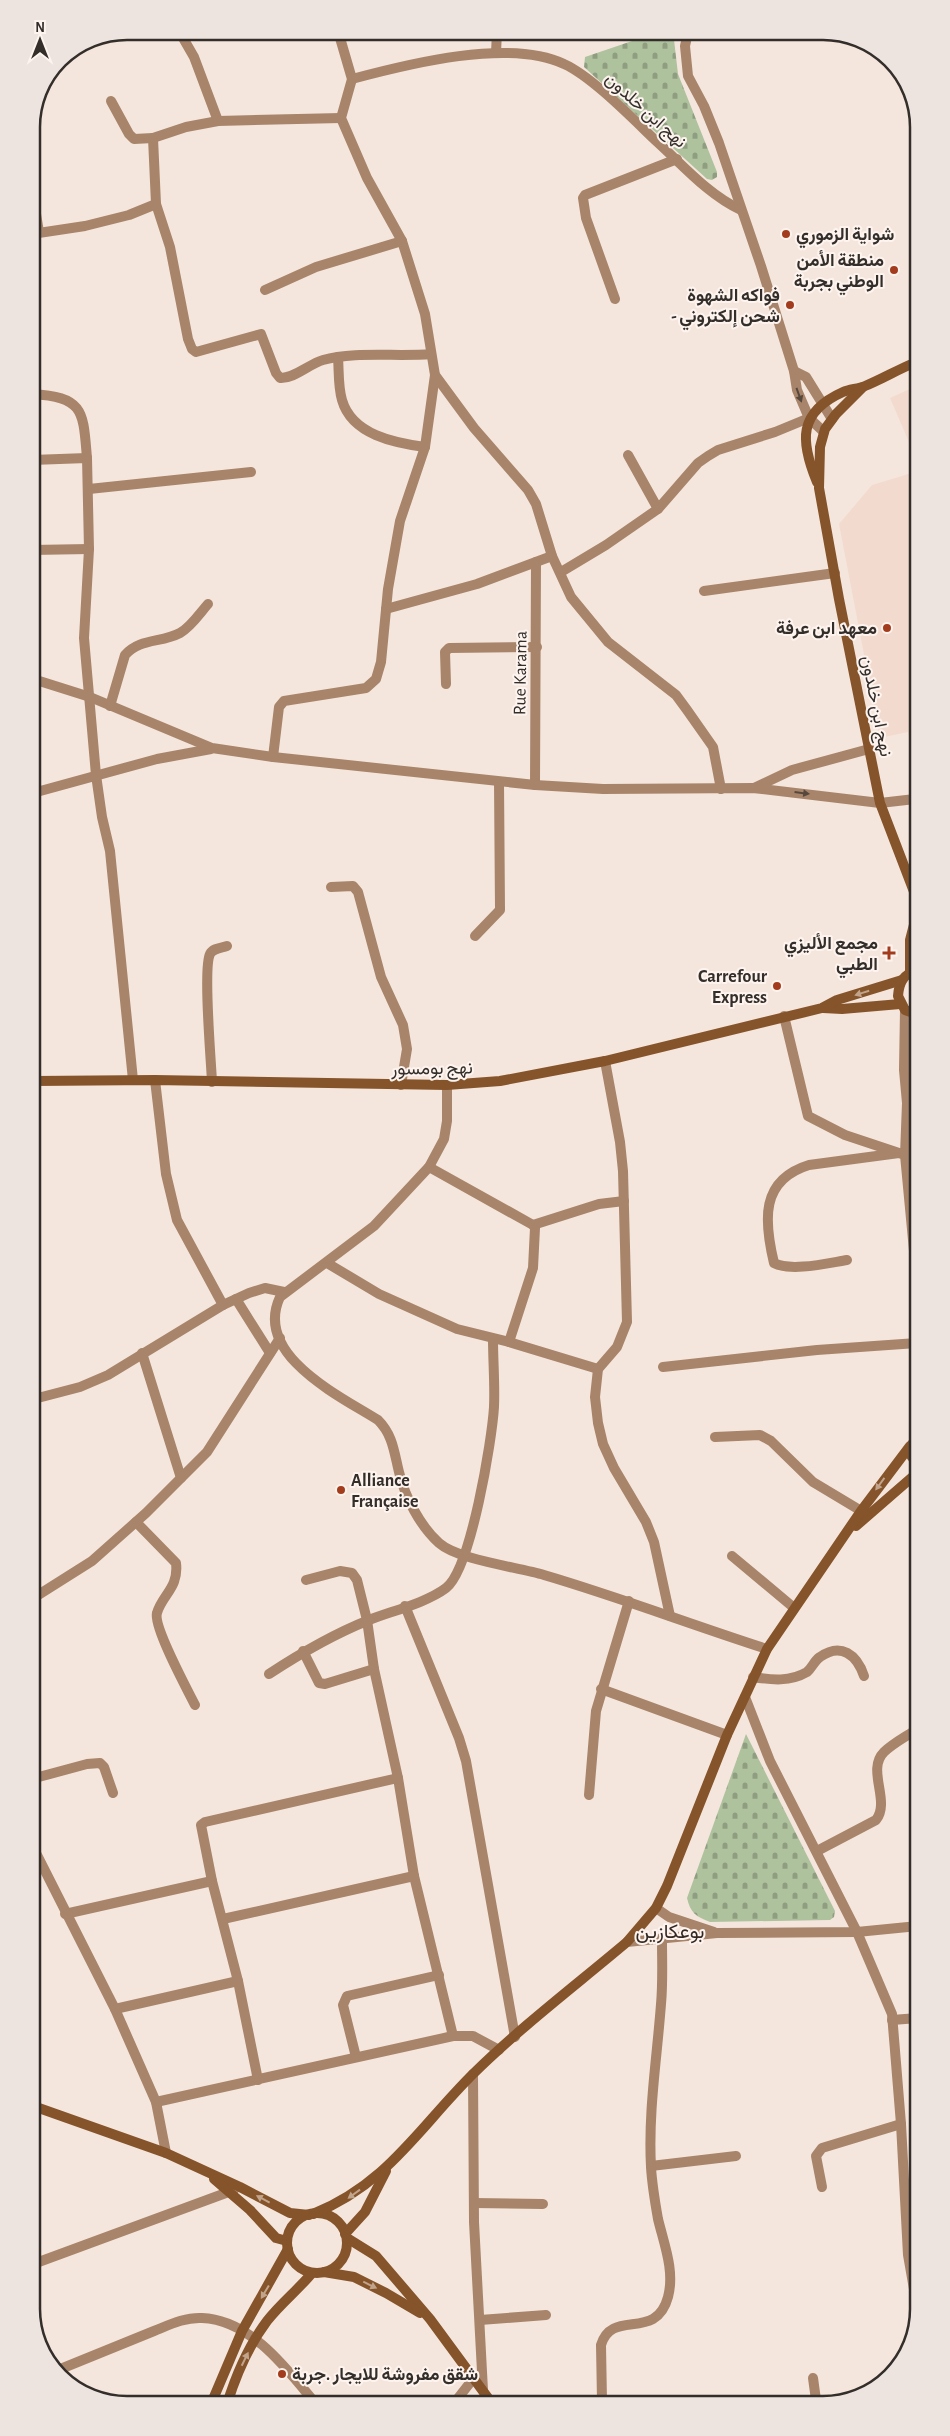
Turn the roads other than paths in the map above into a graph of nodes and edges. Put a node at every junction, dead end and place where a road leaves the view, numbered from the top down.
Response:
1 (184, 40) edge
2 (341, 40) edge
3 (497, 40) edge
4 (686, 40) edge
5 (496, 53) junction
6 (352, 79) junction
7 (111, 101) dead end
8 (341, 118) junction
9 (218, 121) junction
10 (153, 138) junction
11 (676, 159) junction
12 (156, 204) junction
13 (741, 210) junction
14 (40, 232) edge
15 (402, 241) junction
16 (265, 290) dead end
17 (615, 299) dead end
18 (431, 354) junction
19 (338, 357) junction
20 (910, 365) edge
21 (794, 371) junction
22 (435, 375) junction
23 (863, 387) junction
24 (40, 395) edge
25 (821, 404) junction
26 (809, 418) junction
27 (832, 419) junction
28 (824, 432) junction
29 (425, 447) junction
30 (628, 455) dead end
31 (87, 458) junction
32 (40, 460) edge
33 (251, 472) dead end
34 (819, 488) junction
35 (89, 489) junction
36 (658, 509) junction
37 (89, 549) junction
38 (40, 550) edge
39 (552, 556) junction
40 (536, 562) junction
41 (561, 572) junction
42 (835, 573) junction
43 (704, 591) dead end
44 (208, 604) dead end
45 (386, 610) junction
46 (537, 647) junction
47 (40, 681) edge
48 (446, 684) dead end
49 (90, 697) junction
50 (110, 706) junction
51 (212, 748) junction
52 (869, 749) junction
53 (273, 757) junction
54 (96, 775) junction
55 (499, 782) junction
56 (535, 785) junction
57 (753, 788) junction
58 (721, 789) junction
59 (40, 791) edge
60 (910, 800) edge
61 (880, 803) junction
62 (910, 882) edge
63 (331, 888) dead end
64 (475, 936) dead end
65 (227, 946) dead end
66 (910, 974) edge
67 (902, 980) junction
68 (903, 1006) junction
69 (822, 1008) junction
70 (910, 1010) edge
71 (784, 1016) junction
72 (605, 1061) junction
73 (133, 1080) junction
74 (155, 1080) junction
75 (40, 1081) edge
76 (212, 1082) junction
77 (402, 1085) junction
78 (448, 1086) junction
79 (910, 1093) edge
80 (908, 1103) junction
81 (902, 1154) junction
82 (429, 1167) junction
83 (624, 1201) junction
84 (910, 1221) edge
85 (533, 1225) junction
86 (847, 1260) dead end
87 (327, 1263) junction
88 (284, 1292) junction
89 (236, 1299) junction
90 (223, 1306) junction
91 (280, 1338) junction
92 (493, 1339) junction
93 (509, 1342) junction
94 (910, 1345) edge
95 (142, 1353) junction
96 (270, 1353) junction
97 (663, 1367) dead end
98 (598, 1369) junction
99 (40, 1397) edge
100 (715, 1437) dead end
101 (910, 1447) edge
102 (181, 1478) junction
103 (910, 1478) edge
104 (864, 1513) junction
105 (136, 1522) junction
106 (465, 1556) junction
107 (732, 1556) dead end
108 (306, 1580) dead end
109 (40, 1595) edge
110 (629, 1601) junction
111 (405, 1606) junction
112 (793, 1607) junction
113 (670, 1616) junction
114 (367, 1620) junction
115 (767, 1649) junction
116 (303, 1651) junction
117 (374, 1669) junction
118 (269, 1674) dead end
119 (864, 1676) dead end
120 (753, 1677) junction
121 (601, 1689) junction
122 (744, 1697) junction
123 (194, 1706) dead end
124 (910, 1734) edge
125 (727, 1735) junction
126 (40, 1777) edge
127 (398, 1778) junction
128 (113, 1792) dead end
129 (589, 1795) dead end
130 (817, 1852) junction
131 (40, 1862) edge
132 (414, 1876) junction
133 (212, 1881) junction
134 (656, 1908) junction
135 (65, 1914) junction
136 (223, 1919) junction
137 (910, 1927) edge
138 (717, 1932) junction
139 (857, 1932) junction
140 (662, 1940) junction
141 (627, 1942) junction
142 (439, 1975) junction
143 (238, 1982) junction
144 (114, 2009) junction
145 (910, 2019) edge
146 (892, 2020) junction
147 (453, 2036) junction
148 (515, 2037) junction
149 (499, 2050) junction
150 (356, 2057) junction
151 (473, 2074) junction
152 (258, 2080) junction
153 (156, 2102) junction
154 (40, 2108) edge
155 (901, 2124) junction
156 (166, 2153) junction
157 (736, 2156) dead end
158 (389, 2166) junction
159 (651, 2166) junction
160 (206, 2171) junction
161 (240, 2187) junction
162 (822, 2187) dead end
163 (228, 2192) junction
164 (474, 2203) junction
165 (543, 2204) dead end
166 (311, 2214) junction
167 (346, 2236) junction
168 (288, 2245) junction
169 (40, 2262) edge
170 (910, 2267) edge
171 (312, 2272) junction
172 (324, 2272) junction
173 (546, 2315) dead end
174 (430, 2319) junction
175 (480, 2320) junction
176 (242, 2331) junction
177 (255, 2339) junction
178 (64, 2368) edge
179 (814, 2378) dead end
180 (473, 2379) junction
181 (483, 2390) junction
182 (214, 2396) edge
183 (229, 2396) edge
184 (309, 2396) edge
185 (460, 2396) edge
186 (487, 2396) edge
187 (602, 2396) edge
188 (816, 2396) edge

1 - 9 street
2 - 6 street
3 - 5 street
4 - 13 street
5 - 6 street, نهج ابن خلدون
5 - 11 street, نهج ابن خلدون
6 - 8 street
7 - 10 street
8 - 9 street
8 - 15 street
9 - 10 street
10 - 12 street
11 - 13 street, نهج ابن خلدون
11 - 17 street
12 - 14 street
12 - 19 street
13 - 21 street, نهج ابن خلدون
15 - 16 street
15 - 18 street
18 - 19 street
18 - 22 street
19 - 29 street
20 - 23 main road
21 - 25 street, نهج ابن خلدون
21 -> 26 street, نهج ابن خلدون
22 - 29 street
22 - 39 street
23 - 25 main road
23 - 27 main road
24 - 31 street
25 - 26 main road
25 - 27 street, نهج ابن خلدون
26 - 28 street, نهج ابن خلدون
26 - 34 main road, نهج ابن خلدون
26 - 36 street
27 - 28 main road, نهج ابن خلدون
28 - 34 main road, نهج ابن خلدون
29 - 45 street
30 - 36 street
31 - 32 street
31 - 35 street
33 - 35 street
34 - 42 main road, نهج ابن خلدون
35 - 37 street
36 - 41 street
37 - 38 street
37 - 49 street
39 - 40 street
39 - 41 street
40 - 45 street
40 - 46 street, Rue Karama
41 - 58 street
42 - 43 street
42 - 52 main road, نهج ابن خلدون
44 - 50 street
45 - 53 street
46 - 48 street
46 - 56 street, Rue Karama
47 - 49 street
49 - 50 street
49 - 54 street
50 - 51 street
51 - 53 street
51 - 54 street
52 - 57 street
52 - 61 main road, نهج ابن خلدون
53 - 55 street
54 - 59 street
54 - 73 street
55 - 56 street
55 - 64 street
56 - 58 street
57 - 58 street
57 -> 61 street
60 - 61 street
61 - 62 main road, نهج ابن خلدون
63 - 77 street
65 - 76 street
66 - 67 main road, نهج بومسور
67 - 68 main road
67 -> 69 main road, نهج بومسور
68 - 69 main road, نهج بومسور
68 - 70 main road, نهج بومسور
68 - 80 street
69 - 71 main road, نهج بومسور
71 - 72 main road, نهج بومسور
71 - 81 street
72 - 78 main road, نهج بومسور
72 - 83 street
73 - 74 main road, نهج بومسور
73 - 75 main road, نهج بومسور
74 - 76 main road, نهج بومسور
74 - 90 street
76 - 77 main road, نهج بومسور
77 - 78 main road, نهج بومسور
78 - 82 street
79 - 80 street
80 - 81 street
81 - 84 street
81 - 86 street
82 - 85 street
82 - 87 street
83 - 85 street
83 - 98 street
85 - 93 street
87 - 88 street
87 - 92 street
88 - 89 street
88 - 91 street
89 - 90 street
89 - 96 street
90 - 95 street
91 - 96 street
91 - 106 street
92 - 93 street
92 - 106 street
93 - 98 street
94 - 97 street
95 - 99 street
95 - 102 street
96 - 102 street
98 - 113 street
100 - 104 street
101 -> 104 main road
102 - 105 street
103 - 104 main road
104 - 112 main road
105 - 109 street
105 - 123 street
106 - 110 street
106 - 111 street
107 - 112 street
108 - 114 street
110 - 113 street
110 - 121 street
111 - 114 street
111 - 148 street
112 - 115 main road
113 - 115 street
114 - 116 street
114 - 117 street
115 - 120 main road
116 - 117 street
116 - 118 street
117 - 127 street
119 - 120 street
120 - 122 main road
121 - 125 street
121 - 129 street
122 - 125 main road
122 - 130 street
124 - 130 street
125 - 134 main road
126 - 128 street
127 - 132 street
127 - 133 street
130 - 139 street
131 - 135 street
132 - 136 street
132 - 142 street
133 - 135 street
133 - 136 street
134 - 138 street
134 - 141 main road
135 - 144 street
136 - 143 street
137 - 139 street
138 - 139 street
138 - 140 street
139 - 146 street
140 - 141 street
140 - 159 street
141 - 148 main road
142 - 147 street
142 - 150 street
143 - 144 street
143 - 152 street
144 - 153 street
145 - 146 street
146 - 155 street
147 - 149 street
147 - 150 street
148 - 149 main road
149 - 151 main road
150 - 152 street
151 - 158 main road
151 - 164 street
152 - 153 street
153 - 156 street
154 - 156 main road
155 - 162 street
155 - 170 street
156 - 160 main road
157 - 159 street
158 -> 166 main road
158 - 167 main road
159 - 187 street
160 - 161 main road
160 - 163 main road
161 - 163 street
166 -> 161 main road
163 - 168 main road
163 - 169 street
164 - 165 street
164 - 175 street
166 - 167 main road
166 - 168 main road
167 - 172 main road
167 - 174 main road
168 - 171 main road
168 -> 176 main road
171 - 172 main road
171 - 177 main road
172 -> 174 main road
173 - 175 street
174 - 180 main road
175 - 181 street
176 - 177 street
176 - 178 street
176 - 182 main road
183 -> 177 main road
177 - 184 street
179 - 188 street
180 - 181 main road
180 - 185 street
181 - 186 main road

